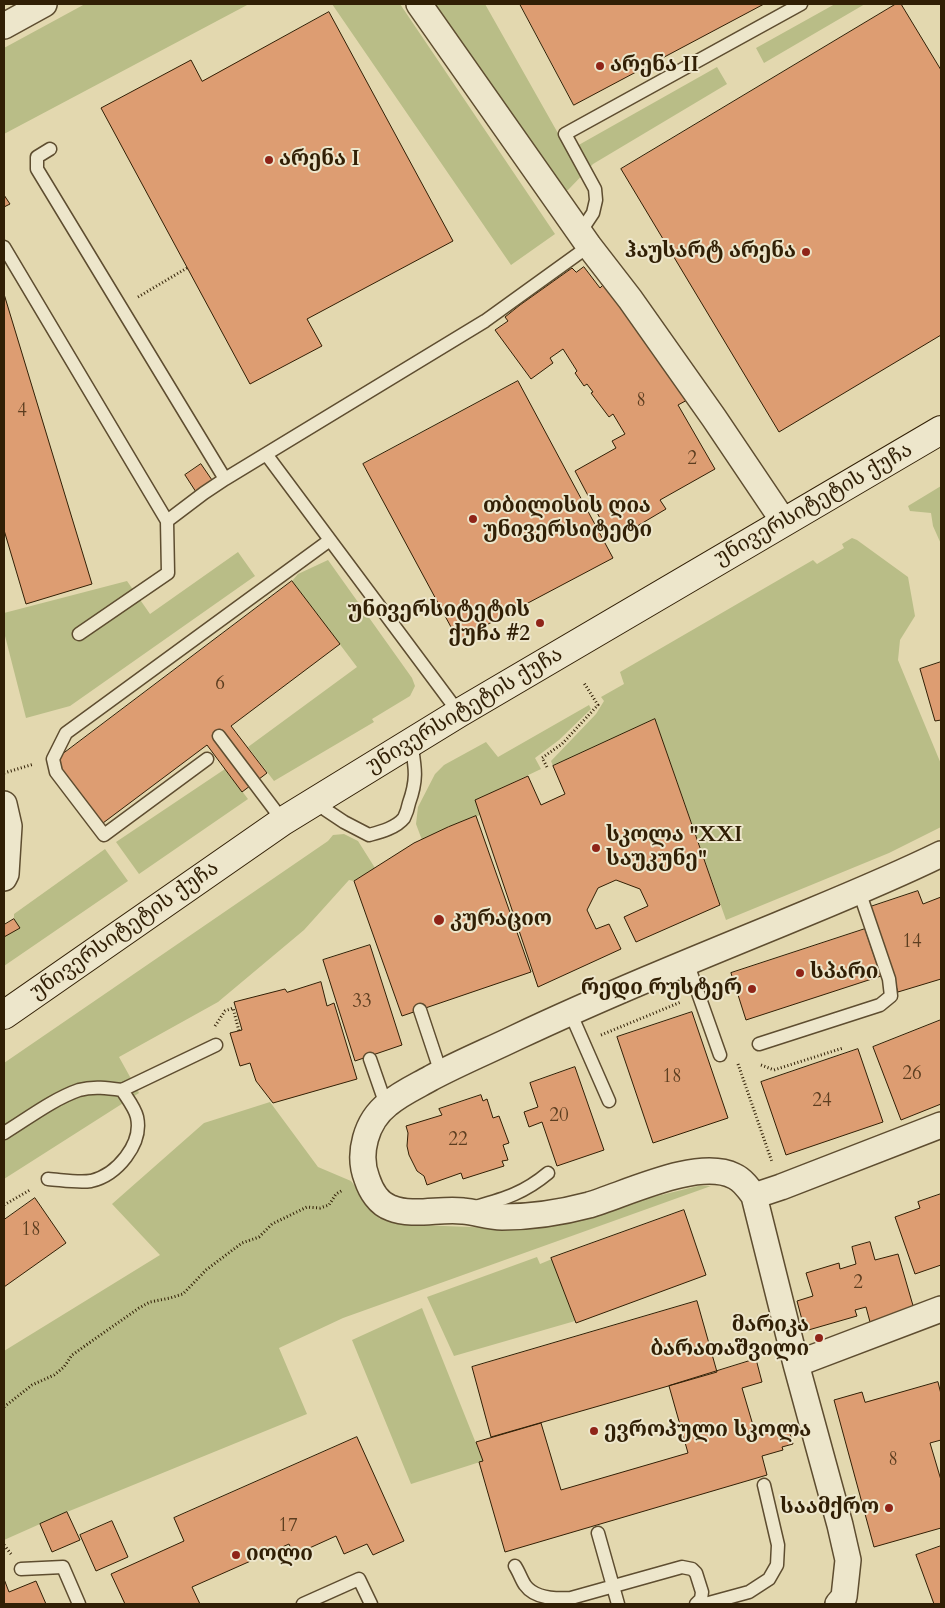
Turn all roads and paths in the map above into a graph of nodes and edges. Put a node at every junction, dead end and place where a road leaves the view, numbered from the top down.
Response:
1 (44, 4) edge
2 (419, 4) edge
3 (801, 4) edge
4 (4, 26) edge
5 (50, 149) dead end
6 (583, 238) junction
7 (4, 247) edge
8 (187, 268) dead end
9 (134, 300) dead end
10 (941, 430) edge
11 (266, 454) junction
12 (225, 479) junction
13 (167, 521) junction
14 (784, 522) junction
15 (330, 540) junction
16 (79, 634) dead end
17 (584, 683) dead end
18 (459, 713) junction
19 (219, 736) dead end
20 (411, 742) junction
21 (53, 759) junction
22 (206, 759) dead end
23 (547, 767) dead end
24 (4, 773) edge
25 (314, 802) junction
26 (4, 804) edge
27 (283, 821) junction
28 (941, 854) edge
29 (4, 878) edge
30 (859, 891) junction
31 (687, 962) junction
32 (683, 1001) dead end
33 (420, 1010) dead end
34 (570, 1012) junction
35 (4, 1015) edge
36 (214, 1028) dead end
37 (239, 1031) dead end
38 (584, 1042) junction
39 (759, 1044) dead end
40 (216, 1045) dead end
41 (720, 1055) dead end
42 (736, 1058) dead end
43 (370, 1059) dead end
44 (441, 1073) junction
45 (122, 1090) junction
46 (610, 1101) dead end
47 (386, 1105) junction
48 (941, 1125) edge
49 (4, 1133) edge
50 (771, 1160) dead end
51 (548, 1173) dead end
52 (48, 1179) joint
53 (348, 1188) dead end
54 (754, 1196) junction
55 (4, 1205) edge
56 (463, 1211) junction
57 (941, 1309) edge
58 (796, 1364) junction
59 (4, 1406) edge
60 (764, 1485) dead end
61 (598, 1533) dead end
62 (516, 1566) dead end
63 (21, 1569) dead end
64 (613, 1586) junction
65 (79, 1604) edge
66 (302, 1604) edge
67 (371, 1604) edge
68 (618, 1604) edge
69 (696, 1604) edge
70 (705, 1604) edge
71 (838, 1604) edge

1 - 4 street
2 - 6 street
3 - 6 lane
5 - 12 lane
6 - 11 lane
6 - 14 street
7 - 13 lane
8 - 9 path
10 - 14 main road, უნივერსიტეტის ქუჩა
11 - 12 lane
11 - 15 lane
12 - 13 lane
13 - 16 lane
14 - 18 main road, უნივერსიტეტის ქუჩა
15 - 18 lane
15 - 21 lane
17 - 23 path
18 - 20 main road, უნივერსიტეტის ქუჩა
19 - 27 lane
20 - 25 main road, უნივერსიტეტის ქუჩა
20 - 25 lane
21 - 22 lane
21 - 24 path
25 - 27 main road, უნივერსიტეტის ქუჩა
26 - 29 street
27 - 35 main road, უნივერსიტეტის ქუჩა
28 - 30 street
30 - 31 street
30 - 39 lane
31 - 34 street
31 - 41 lane
32 - 38 path
33 - 44 lane
34 - 38 lane
34 - 44 street
36 - 37 path
38 - 46 lane
40 - 45 lane
42 - 50 path
43 - 47 lane
44 - 47 street
45 - 49 lane
45 - 52 lane
47 - 56 street
48 - 54 street
51 - 56 lane
52 - 55 path
53 - 59 path
54 - 56 street
54 - 58 street
57 - 58 street
58 - 71 street
60 - 70 lane
61 - 64 lane
62 - 64 lane
63 - 65 lane
64 - 68 lane
64 - 69 lane
66 - 67 lane

